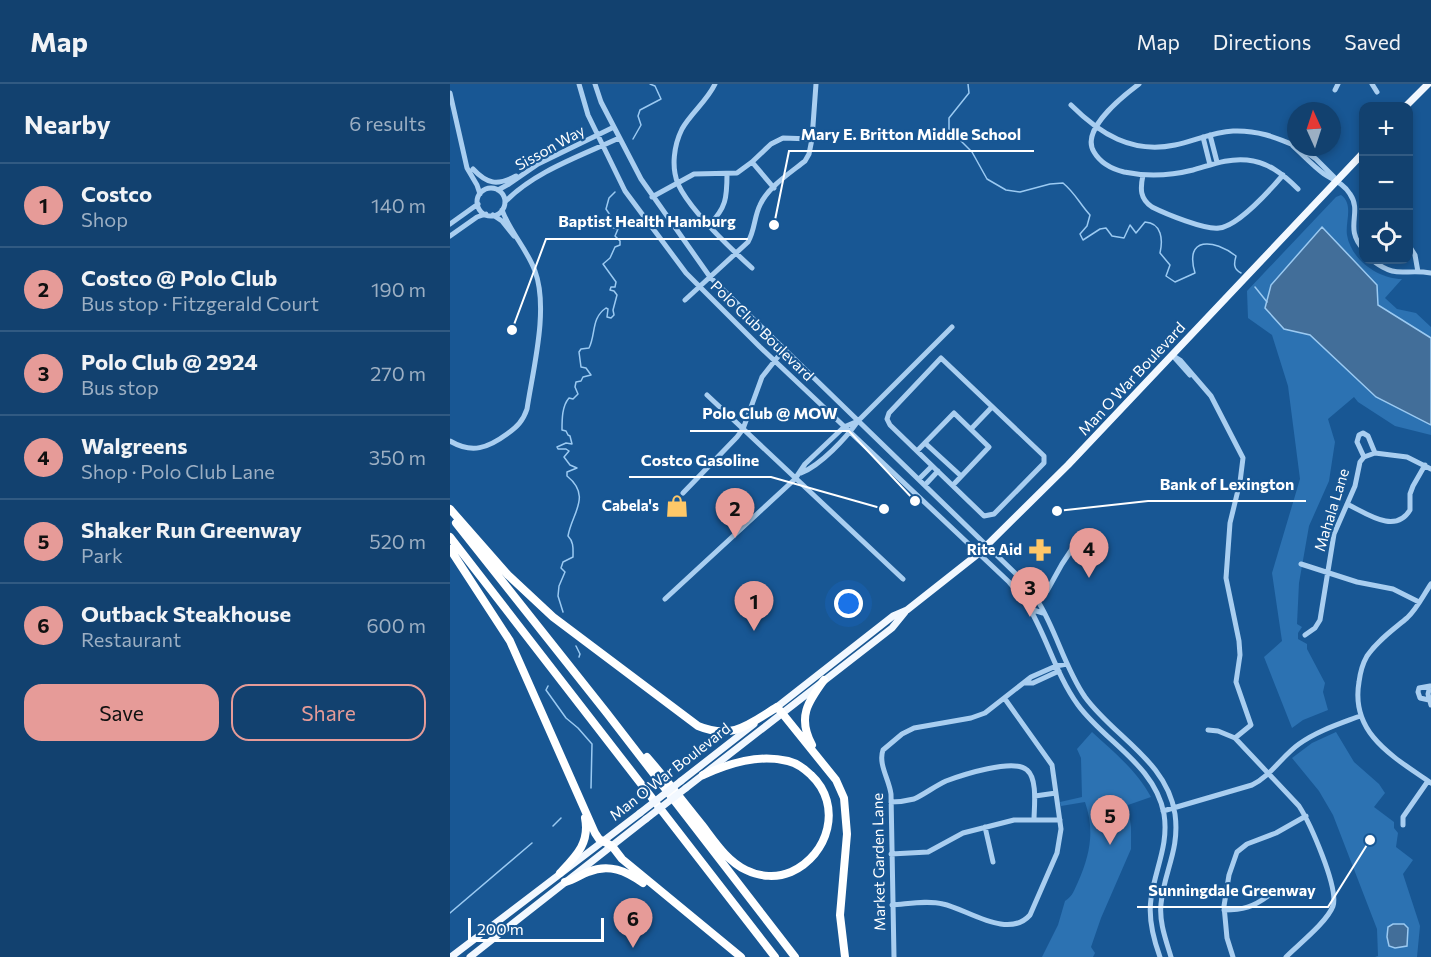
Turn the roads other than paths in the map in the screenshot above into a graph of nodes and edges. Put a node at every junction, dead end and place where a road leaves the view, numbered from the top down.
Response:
1 (579, 84) edge
2 (595, 84) edge
3 (715, 84) edge
4 (816, 84) edge
5 (1138, 84) edge
6 (1372, 84) edge
7 (1428, 84) edge
8 (1377, 92) dead end
9 (450, 93) edge
10 (1410, 102) edge
11 (1071, 105) dead end
12 (614, 127) junction
13 (1096, 128) junction
14 (598, 135) junction
15 (1210, 135) junction
16 (1203, 137) junction
17 (619, 138) junction
18 (812, 139) junction
19 (1287, 141) edge
20 (603, 146) junction
21 (464, 156) junction
22 (1306, 156) edge
23 (1360, 156) edge
24 (752, 162) junction
25 (1217, 162) junction
26 (538, 164) junction
27 (1210, 165) junction
28 (473, 169) junction
29 (727, 174) junction
30 (1143, 175) junction
31 (1283, 175) junction
32 (1337, 181) junction
33 (678, 183) junction
34 (489, 188) junction
35 (774, 188) junction
36 (1298, 189) dead end
37 (498, 190) junction
38 (480, 194) junction
39 (652, 197) junction
40 (505, 202) junction
41 (478, 204) junction
42 (502, 210) junction
43 (1355, 210) junction
44 (1359, 210) edge
45 (486, 214) junction
46 (493, 215) junction
47 (450, 224) edge
48 (709, 225) junction
49 (450, 236) edge
50 (1359, 244) edge
51 (524, 249) junction
52 (1413, 252) edge
53 (736, 254) junction
54 (1377, 264) edge
55 (752, 268) dead end
56 (1418, 272) junction
57 (1431, 273) edge
58 (711, 276) junction
59 (699, 287) junction
60 (685, 300) dead end
61 (952, 327) dead end
62 (930, 348) junction
63 (784, 349) junction
64 (1172, 355) junction
65 (941, 358) junction
66 (774, 361) junction
67 (707, 395) dead end
68 (992, 407) junction
69 (858, 420) junction
70 (844, 428) junction
71 (743, 429) junction
72 (971, 429) junction
73 (850, 433) junction
74 (450, 441) edge
75 (925, 443) junction
76 (917, 451) junction
77 (1375, 453) junction
78 (1364, 457) junction
79 (943, 460) junction
80 (1425, 465) junction
81 (935, 468) junction
82 (1431, 469) edge
83 (801, 473) junction
84 (961, 476) junction
85 (795, 479) junction
86 (919, 479) junction
87 (925, 485) junction
88 (953, 485) junction
89 (683, 493) dead end
90 (1347, 504) junction
91 (450, 509) edge
92 (450, 514) edge
93 (450, 537) edge
94 (1076, 543) dead end
95 (987, 546) junction
96 (450, 549) edge
97 (978, 554) junction
98 (1301, 564) dead end
99 (1326, 571) junction
100 (903, 579) dead end
101 (1431, 584) edge
102 (1032, 593) junction
103 (1036, 598) junction
104 (664, 599) dead end
105 (1419, 602) junction
106 (1030, 609) junction
107 (907, 610) junction
108 (1045, 614) junction
109 (1305, 635) dead end
110 (1067, 664) junction
111 (1057, 668) junction
112 (824, 680) junction
113 (1430, 685) edge
114 (1005, 699) junction
115 (1430, 702) edge
116 (780, 710) junction
117 (606, 712) junction
118 (1360, 716) junction
119 (1208, 730) dead end
120 (1235, 738) junction
121 (824, 764) junction
122 (1269, 774) junction
123 (703, 775) junction
124 (1429, 782) edge
125 (1056, 793) junction
126 (1035, 796) junction
127 (580, 799) junction
128 (891, 802) junction
129 (1173, 808) junction
130 (1163, 811) junction
131 (1306, 816) junction
132 (1034, 820) junction
133 (1060, 820) junction
134 (1402, 825) dead end
135 (985, 827) junction
136 (603, 841) junction
137 (612, 846) junction
138 (891, 854) junction
139 (993, 861) dead end
140 (560, 873) junction
141 (566, 882) junction
142 (1268, 896) dead end
143 (892, 905) junction
144 (1224, 910) junction
145 (696, 921) junction
146 (451, 957) edge
147 (470, 957) edge
148 (741, 957) edge
149 (775, 957) edge
150 (795, 957) edge
151 (845, 957) edge
152 (894, 957) edge
153 (1160, 957) edge
154 (1171, 957) edge
155 (1233, 957) edge
156 (1286, 957) edge

1 - 14 street, Polo Club Boulevard
2 - 12 street, Polo Club Boulevard
3 - 33 street
4 - 18 street
5 - 13 street
6 - 8 street
7 - 10 main road
9 - 21 street
11 - 13 street
12 - 14 street, Sisson Way
12 - 17 street, Polo Club Boulevard
13 - 16 street
13 - 30 street
14 - 20 street, Polo Club Boulevard
14 - 26 street, Sisson Way
15 - 16 street
15 - 19 street
15 - 25 street
16 - 27 street
17 - 20 street, Sisson Way
17 - 39 street, Polo Club Boulevard
18 - 24 street
18 - 35 street
20 - 40 street, Sisson Way
20 - 59 street, Polo Club Boulevard
21 - 28 street
21 - 38 street
22 - 32 street
23 - 32 main road, Man O War Boulevard
24 - 29 street
24 - 35 street
25 - 27 street
25 - 31 street
26 - 28 street
26 - 37 street, Sisson Way
27 - 30 street
28 - 34 street
29 - 33 street
29 - 48 street
30 - 31 street
31 - 36 street
32 - 43 street
32 - 64 main road, Man O War Boulevard
33 - 39 street
33 - 48 street
34 - 37 street
34 - 38 street
35 - 53 street
37 - 40 street
38 - 41 street
39 - 58 street, Polo Club Boulevard
40 - 42 street
41 - 45 street
41 - 47 street
42 - 46 street
42 - 51 street
43 - 44 street
43 - 50 street
45 - 46 street
45 - 49 street
46 - 51 street
48 - 53 street
51 - 74 street
52 - 56 street
53 - 55 street
53 - 58 street
54 - 56 street
56 - 57 street
58 - 59 street
58 - 63 street, Polo Club Boulevard
59 - 60 street
59 - 66 street, Polo Club Boulevard
61 - 62 street
62 - 65 street
62 - 69 street
63 - 66 street
63 - 69 street, Polo Club Boulevard
64 - 95 main road, Man O War Boulevard
64 - 120 street
65 - 68 street
65 - 76 street
66 - 70 street, Polo Club Boulevard
66 - 71 street
67 - 71 street
68 - 72 street
68 - 88 street
69 - 70 street
69 - 73 street
69 - 86 street, Polo Club Boulevard
70 - 73 street, Polo Club Boulevard
70 - 83 street
71 - 85 street
71 - 89 street
72 - 75 street
72 - 84 street
73 - 83 street
73 - 97 street, Polo Club Boulevard
75 - 76 street
75 - 79 street
76 - 81 street
77 - 78 street, Mahala Lane
77 - 78 street
77 - 80 street, Mahala Lane
78 - 90 street, Mahala Lane
79 - 81 street
79 - 84 street
80 - 82 street, Mahala Lane
80 - 90 street
81 - 86 street
81 - 87 street
81 - 88 street
83 - 85 street
84 - 88 street
85 - 100 street
85 - 104 street
86 - 87 street, Polo Club Boulevard
87 - 95 street, Polo Club Boulevard
90 - 99 street, Mahala Lane
91 - 116 highway
92 - 117 highway
93 - 149 highway
94 - 103 street
95 - 97 main road, Man O War Boulevard
95 - 102 street, Polo Club Boulevard
96 - 127 highway
97 - 106 street, Polo Club Boulevard
97 - 107 main road, Man O War Boulevard
98 - 99 street
99 - 105 street
99 - 109 street, Mahala Lane
101 - 105 street
102 - 103 street, Polo Club Boulevard
102 - 106 street
103 - 108 street, Polo Club Boulevard
105 - 118 street
106 - 108 street
106 - 111 street, Polo Club Boulevard
107 - 112 main road, Man O War Boulevard
107 - 116 main road, Man O War Boulevard
108 - 110 street, Polo Club Boulevard
110 - 111 street, Market Garden Lane
110 - 129 street, Polo Club Boulevard
111 - 114 street, Market Garden Lane
111 - 130 street, Polo Club Boulevard
112 - 116 main road, Man O War Boulevard
112 - 121 highway
113 - 115 street
113 - 115 street
114 - 125 street
114 - 128 street, Market Garden Lane
116 - 121 highway
116 - 123 main road, Man O War Boulevard
116 - 136 main road, Man O War Boulevard, bridge
117 - 123 highway
117 - 150 highway
118 - 122 street
118 - 124 street
119 - 120 street
120 - 122 street
121 - 151 highway
122 - 129 street
122 - 131 street
123 - 137 main road, Man O War Boulevard, bridge
124 - 134 street
125 - 126 street
125 - 133 street
126 - 128 street
126 - 132 street
127 - 136 highway
127 - 140 highway
128 - 138 street, Market Garden Lane
129 - 130 street
129 - 154 street, Polo Club Boulevard
130 - 153 street, Polo Club Boulevard
131 - 144 street
131 - 156 street
132 - 133 street
132 - 135 street
133 - 143 street
135 - 138 street
135 - 139 street
136 - 137 highway
136 - 140 main road, Man O War Boulevard
137 - 141 main road, Man O War Boulevard
137 - 145 highway
138 - 143 street, Market Garden Lane
140 - 146 main road, Man O War Boulevard
141 - 145 highway
141 - 147 main road, Man O War Boulevard
142 - 144 street
143 - 152 street, Market Garden Lane
144 - 155 street
145 - 148 highway

